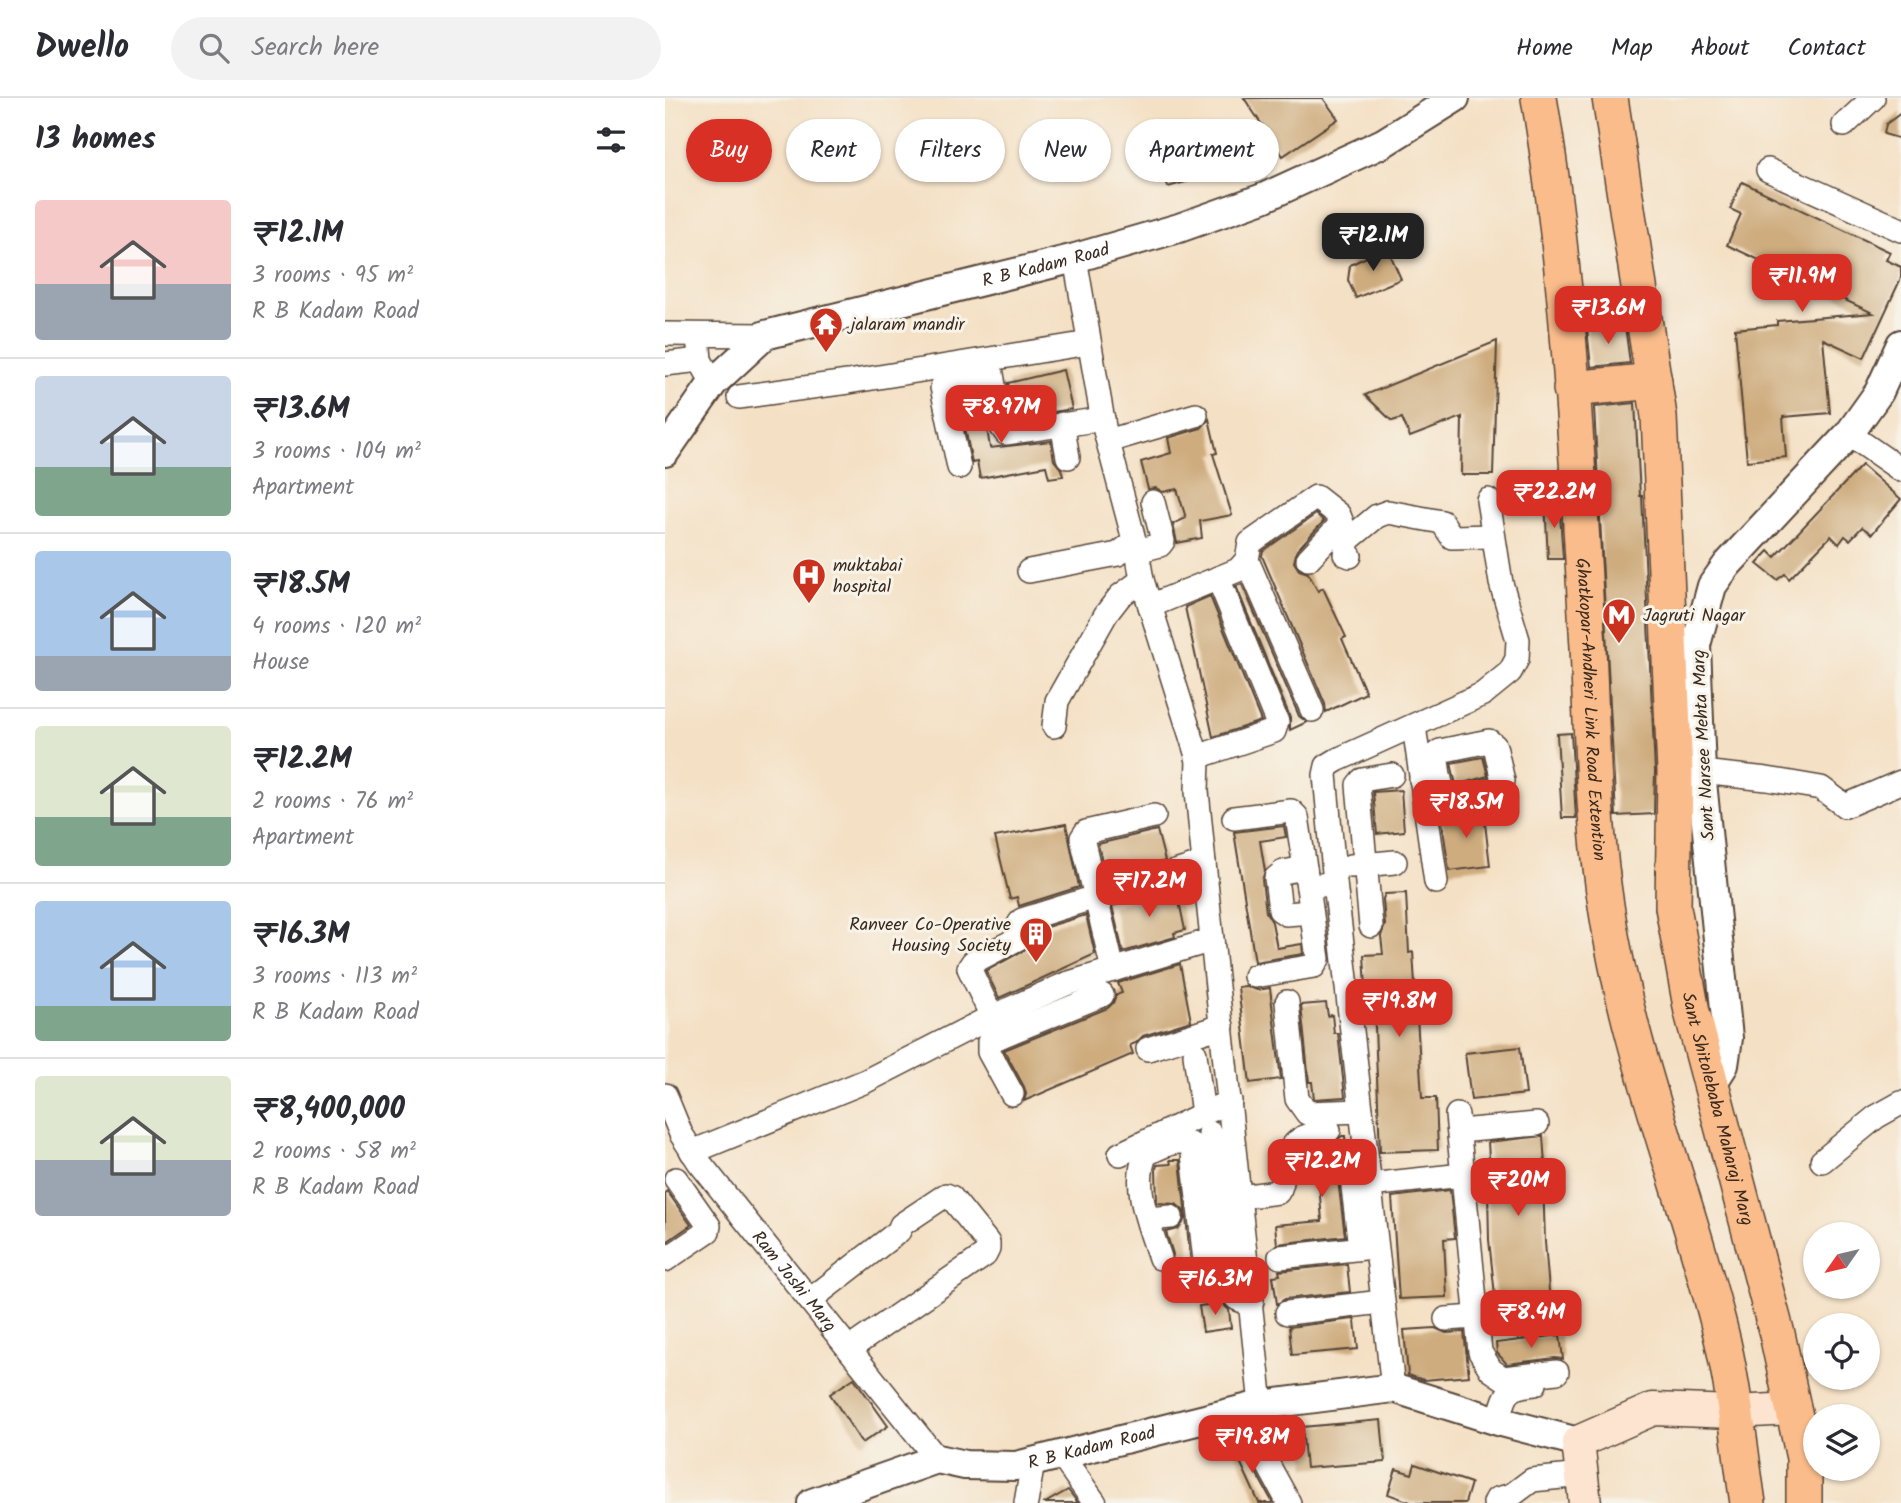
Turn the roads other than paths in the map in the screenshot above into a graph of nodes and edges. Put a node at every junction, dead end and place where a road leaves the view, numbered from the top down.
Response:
1 (1455, 98) edge
2 (1539, 98) edge
3 (1610, 98) edge
4 (1874, 98) edge
5 (1844, 125) dead end
6 (1768, 170) dead end
7 (1901, 230) edge
8 (1075, 258) junction
9 (665, 334) edge
10 (698, 335) junction
11 (765, 335) junction
12 (1089, 343) junction
13 (1901, 344) edge
14 (1055, 363) dead end
15 (665, 364) edge
16 (707, 371) junction
17 (992, 373) junction
18 (1654, 381) junction
19 (1571, 389) junction
20 (739, 397) dead end
21 (1196, 415) dead end
22 (1062, 425) junction
23 (1105, 430) junction
24 (1849, 434) junction
25 (665, 452) edge
26 (1067, 457) dead end
27 (958, 467) dead end
28 (1901, 470) edge
29 (1489, 500) dead end
30 (1125, 510) junction
31 (1492, 536) junction
32 (1136, 546) junction
33 (1350, 556) dead end
34 (1247, 559) junction
35 (1308, 559) dead end
36 (1029, 571) dead end
37 (1218, 578) junction
38 (1142, 580) junction
39 (1150, 606) junction
40 (1312, 710) dead end
41 (1054, 726) dead end
42 (1414, 726) junction
43 (1197, 757) junction
44 (1701, 772) junction
45 (1392, 775) dead end
46 (1901, 782) edge
47 (1154, 816) dead end
48 (1234, 818) dead end
49 (1395, 862) dead end
50 (1204, 863) junction
51 (1364, 864) junction
52 (1334, 875) junction
53 (1306, 877) junction
54 (1436, 882) dead end
55 (1097, 897) junction
56 (1311, 912) junction
57 (1371, 926) dead end
58 (1212, 940) junction
59 (1113, 970) junction
60 (1255, 976) dead end
61 (1066, 984) junction
62 (1102, 995) dead end
63 (1287, 1002) dead end
64 (1076, 1006) junction
65 (1035, 1010) junction
66 (996, 1026) junction
67 (1221, 1026) junction
68 (1148, 1049) dead end
69 (1195, 1054) dead end
70 (1712, 1084) junction
71 (1012, 1094) dead end
72 (665, 1095) edge
73 (1230, 1101) junction
74 (1901, 1103) edge
75 (1207, 1123) junction
76 (1345, 1123) junction
77 (1538, 1124) dead end
78 (1120, 1154) dead end
79 (696, 1157) junction
80 (1822, 1161) dead end
81 (1463, 1175) junction
82 (670, 1183) edge
83 (1369, 1185) junction
84 (1240, 1198) junction
85 (1171, 1217) dead end
86 (1148, 1220) junction
87 (1368, 1247) junction
88 (1280, 1257) dead end
89 (1160, 1258) dead end
90 (665, 1260) edge
91 (1226, 1272) junction
92 (810, 1300) junction
93 (1252, 1301) junction
94 (1383, 1302) junction
95 (1287, 1313) dead end
96 (1476, 1317) junction
97 (1446, 1319) dead end
98 (1777, 1334) junction
99 (1724, 1346) junction
100 (849, 1349) junction
101 (1547, 1378) dead end
102 (1512, 1383) junction
103 (1393, 1388) junction
104 (1249, 1407) junction
105 (1792, 1409) junction
106 (1734, 1412) junction
107 (1498, 1421) junction
108 (1578, 1442) junction
109 (1061, 1455) junction
110 (937, 1459) junction
111 (1033, 1462) junction
112 (1583, 1489) edge
113 (812, 1503) edge
114 (1026, 1503) edge
115 (1095, 1503) edge
116 (1289, 1503) edge
117 (1495, 1503) edge
118 (1748, 1503) edge
119 (1804, 1503) edge

1 - 8 street, R B Kadam Road
2 - 19 main road, Ghatkopar-Andheri Link Road Extention
3 - 18 main road, Sant Shitolebaba Maharaj Marg
4 - 5 street
6 - 7 street
8 - 11 street, R B Kadam Road
8 - 12 street
9 - 10 street
10 - 11 street
10 - 16 street
11 - 16 street, R B Kadam Road
12 - 20 street
12 - 23 street
13 - 24 street, Sant Narsee Mehta Marg
14 - 17 street
15 - 16 street
16 - 25 street, R B Kadam Road
17 - 22 street
17 - 27 street
18 - 19 main road
18 - 70 main road, Sant Shitolebaba Maharaj Marg
19 - 99 main road, Ghatkopar-Andheri Link Road Extention
21 - 23 street
22 - 23 street
22 - 26 street
23 - 30 street
24 - 28 street
24 - 44 street, Sant Narsee Mehta Marg
29 - 31 street
30 - 32 street
30 - 32 street
31 - 33 street
31 - 42 street
32 - 36 street
32 - 38 street
34 - 35 street
34 - 37 street
34 - 40 street
37 - 39 street
37 - 43 street
38 - 39 street
38 - 41 street
39 - 43 street
42 - 52 street
42 - 54 street
43 - 50 street
44 - 46 street
44 - 70 street, Sant Narsee Mehta Marg
45 - 51 street
47 - 55 street
48 - 53 street
49 - 51 street
50 - 55 street
50 - 58 street
51 - 52 street
51 - 57 street
52 - 53 street
52 - 76 street
53 - 56 street
53 - 56 street
55 - 59 street
55 - 66 street
56 - 60 street
58 - 59 street
58 - 67 street
59 - 61 street
61 - 64 street
61 - 65 street
62 - 64 street
63 - 76 street
64 - 65 street
65 - 66 street
66 - 71 street
66 - 79 street
67 - 68 street
67 - 73 street
69 - 75 street
70 - 98 main road, Sant Shitolebaba Maharaj Marg
72 - 79 street, Ram Joshi Marg
73 - 75 street
73 - 84 street
74 - 80 street
75 - 78 street
75 - 91 street
76 - 83 street
76 - 84 street
76 - 87 street
77 - 81 street
79 - 82 street
79 - 92 street, Ram Joshi Marg
81 - 83 street
81 - 96 street
82 - 90 street
83 - 87 street
84 - 93 street
85 - 86 street
86 - 89 street
86 - 91 street
87 - 88 street
87 - 94 street
91 - 93 street
92 - 100 street, Ram Joshi Marg
92 - 100 street
93 - 104 street
94 - 95 street
94 - 103 street
96 - 97 street
96 - 102 street
98 - 99 main road
98 - 105 main road, Sant Shitolebaba Maharaj Marg
99 - 106 main road
100 - 110 street, Ram Joshi Marg
101 - 102 street
102 - 107 street
103 - 104 street, R B Kadam Road
103 - 107 street, R B Kadam Road
104 - 109 street, R B Kadam Road
104 - 116 street
105 - 106 main road
105 - 119 main road, Sant Shitolebaba Maharaj Marg
106 - 108 main road
106 - 118 main road
107 - 108 street, R B Kadam Road
108 - 112 main road
109 - 111 street, R B Kadam Road
109 - 115 street
110 - 111 street, R B Kadam Road
110 - 113 street, R B Kadam Road
111 - 114 street
112 - 117 street

